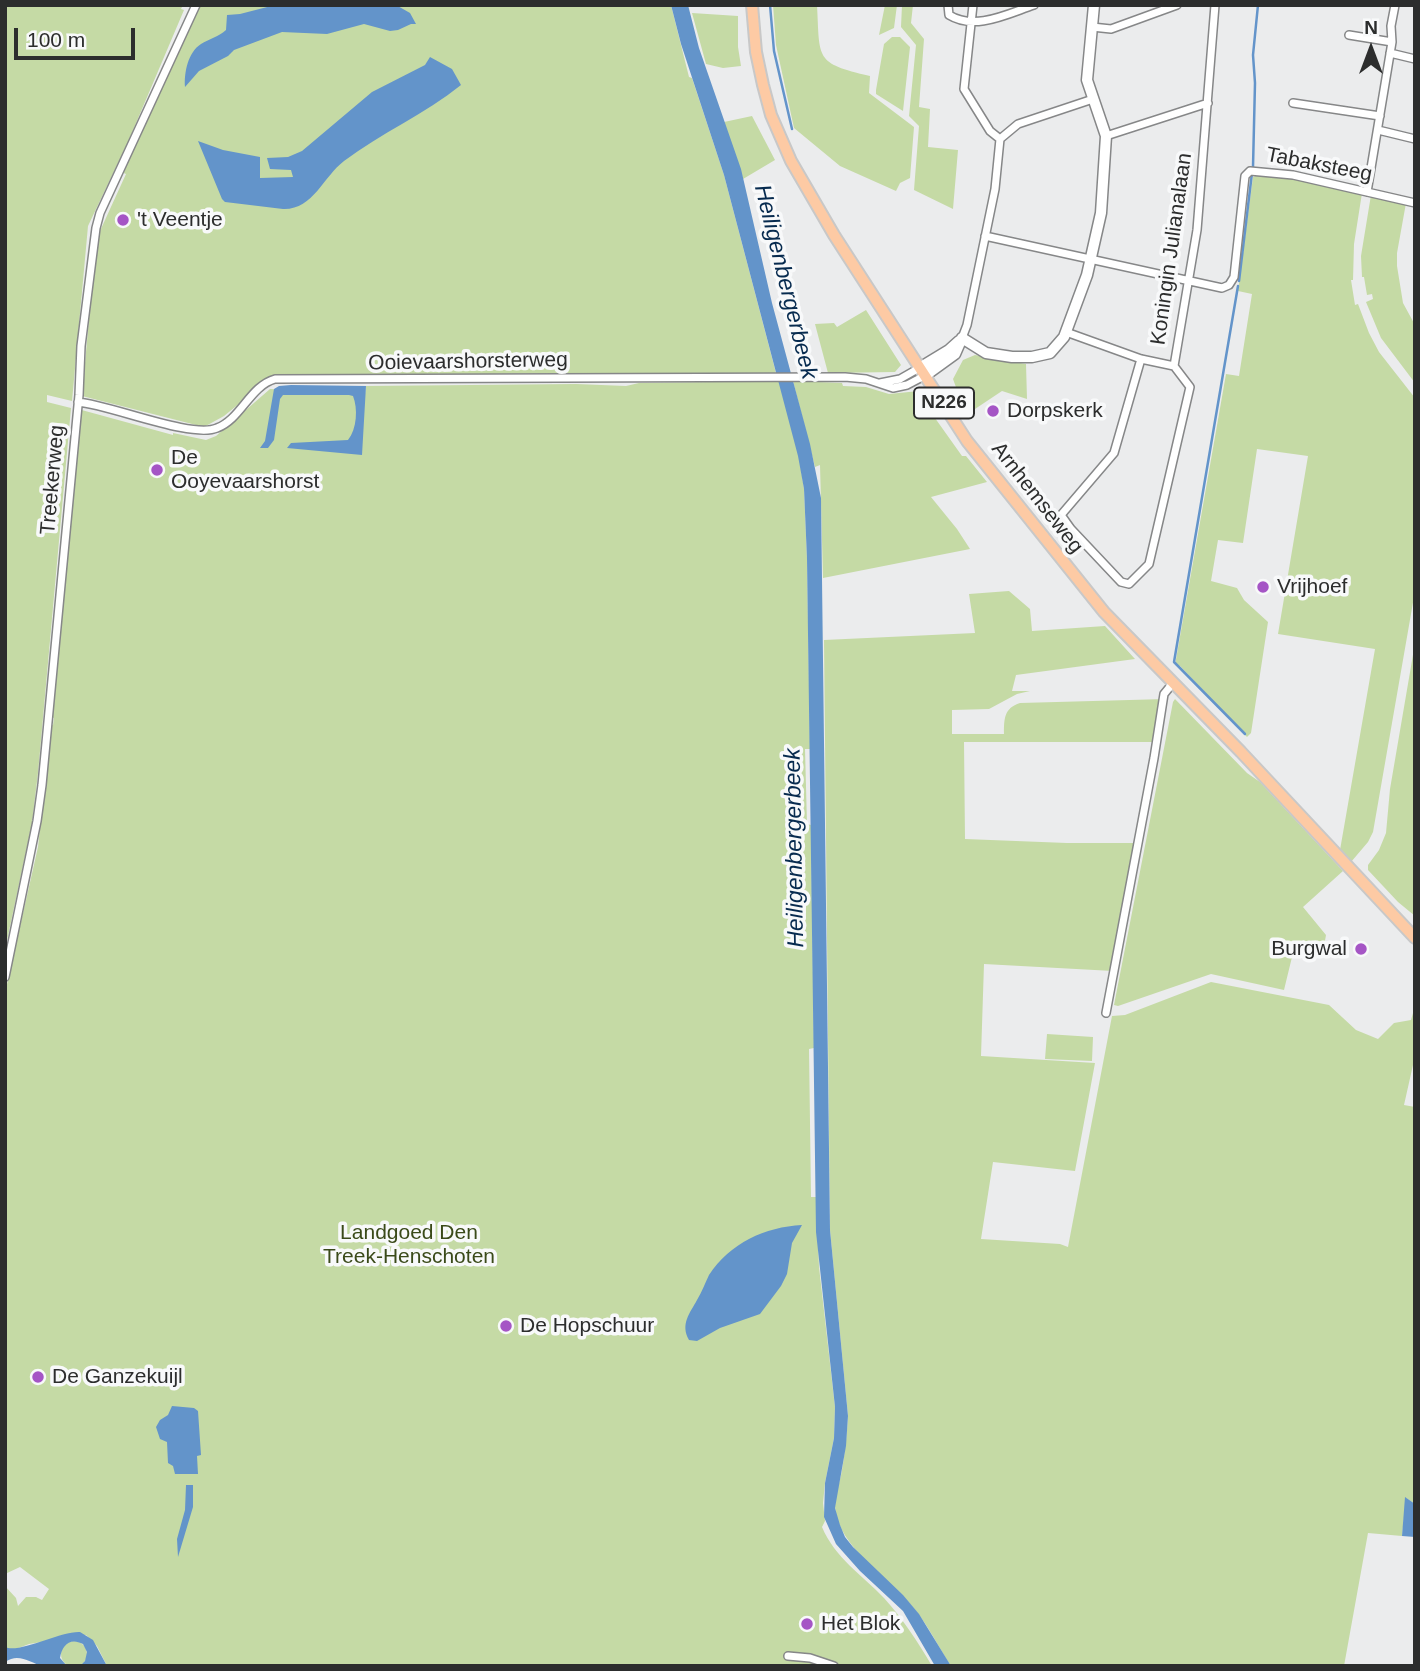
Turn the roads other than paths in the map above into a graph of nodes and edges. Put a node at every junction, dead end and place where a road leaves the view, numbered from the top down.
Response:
1 (196, 5) edge
2 (752, 5) edge
3 (948, 5) edge
4 (973, 5) edge
5 (1034, 5) edge
6 (1094, 5) edge
7 (1177, 5) edge
8 (1215, 5) edge
9 (1395, 5) edge
10 (971, 22) junction
11 (1092, 27) junction
12 (1349, 35) dead end
13 (1392, 42) junction
14 (1390, 53) junction
15 (1415, 59) edge
16 (1093, 99) junction
17 (1208, 103) junction
18 (1293, 103) dead end
19 (1381, 117) junction
20 (1378, 130) junction
21 (1106, 136) junction
22 (1000, 138) junction
23 (1415, 139) edge
24 (1367, 192) junction
25 (1415, 203) edge
26 (985, 236) junction
27 (1091, 260) junction
28 (1188, 282) junction
29 (1066, 332) junction
30 (962, 338) junction
31 (1141, 359) junction
32 (1174, 366) junction
33 (923, 371) junction
34 (78, 402) junction
35 (1173, 683) junction
36 (1415, 938) edge
37 (5, 977) edge
38 (1106, 1013) dead end
39 (788, 1656) dead end
40 (834, 1666) edge

1 - 34 street, Treekerweg
2 - 33 main road, Arnhemseweg / N226
3 - 10 street
4 - 10 street
5 - 10 street
6 - 11 street
7 - 11 street
8 - 17 street, Koningin Julianalaan
9 - 13 street
10 - 22 street
11 - 16 street
12 - 13 street
13 - 14 street
14 - 15 street
14 - 19 street
16 - 21 street
16 - 22 street
17 - 21 street
17 - 28 street, Koningin Julianalaan
18 - 19 street
19 - 20 street
20 - 23 street
20 - 24 street
21 - 27 street
22 - 26 street
24 - 25 street, Tabaksteeg
24 - 28 street, Tabaksteeg
26 - 27 street
26 - 30 street
27 - 28 street
27 - 29 street
28 - 32 street, Koningin Julianalaan
29 - 30 street
29 - 31 street
30 - 33 street
31 - 32 street
31 - 32 street, Koningin Julianalaan
33 - 34 street, Ooievaarshorsterweg
33 - 35 main road, Arnhemseweg / N226
34 - 37 street, Treekerweg
35 - 36 main road, Arnhemseweg / N226
35 - 38 street
39 - 40 street

